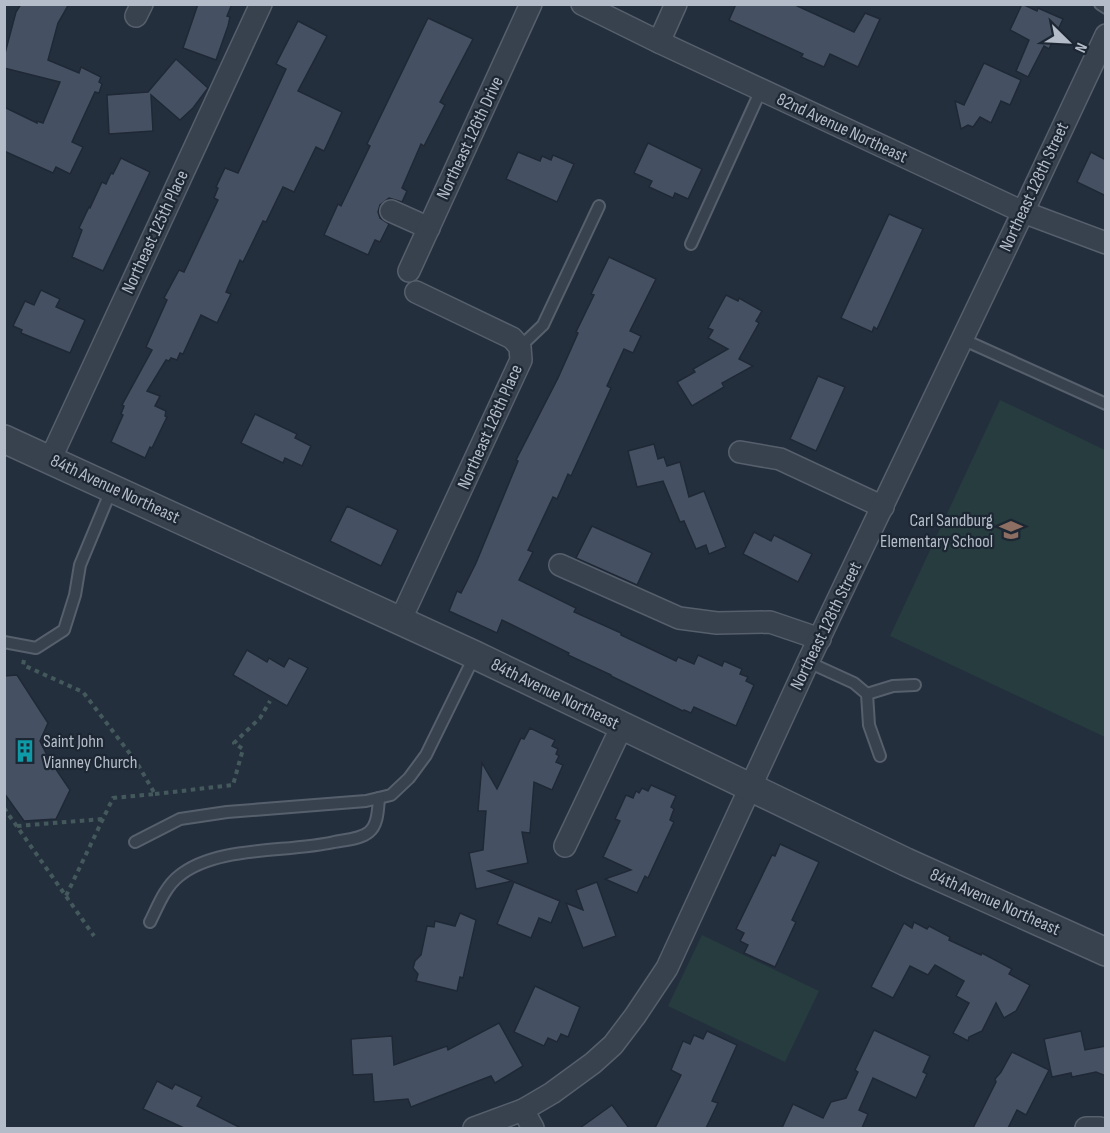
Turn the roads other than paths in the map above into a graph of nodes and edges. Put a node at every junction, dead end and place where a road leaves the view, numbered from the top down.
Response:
1 (261, 4) edge
2 (531, 4) edge
3 (582, 4) edge
4 (676, 4) edge
5 (1100, 4) edge
6 (1106, 8) edge
7 (1106, 35) edge
8 (658, 42) junction
9 (761, 90) junction
10 (599, 206) dead end
11 (391, 211) dead end
12 (1023, 212) junction
13 (429, 228) junction
14 (1106, 243) edge
15 (692, 244) dead end
16 (409, 271) dead end
17 (416, 292) dead end
18 (962, 339) junction
19 (520, 347) junction
20 (1106, 404) edge
21 (4, 438) edge
22 (740, 452) dead end
23 (50, 460) junction
24 (112, 488) junction
25 (883, 507) junction
26 (560, 566) dead end
27 (400, 621) junction
28 (820, 639) junction
29 (4, 642) edge
30 (475, 655) junction
31 (808, 662) junction
32 (915, 685) dead end
33 (867, 693) junction
34 (622, 726) junction
35 (880, 756) dead end
36 (750, 788) junction
37 (380, 798) junction
38 (135, 842) dead end
39 (565, 846) dead end
40 (150, 922) dead end
41 (1106, 952) edge
42 (528, 1119) edge
43 (474, 1128) edge
44 (1086, 1128) edge
45 (1100, 1128) edge

1 - 23 street, Northeast 125th Place
2 - 13 street, Northeast 126th Drive
3 - 8 street, 82nd Avenue Northeast
4 - 8 street
5 - 6 lane
7 - 12 street, Northeast 128th Street
8 - 9 street, 82nd Avenue Northeast
9 - 12 street, 82nd Avenue Northeast
9 - 15 lane
10 - 19 lane, Northeast 126th Place
11 - 13 street
12 - 14 street, 82nd Avenue Northeast
12 - 18 street, Northeast 128th Street
13 - 16 street, Northeast 126th Drive
17 - 19 street
18 - 20 lane
18 - 25 street, Northeast 128th Street
19 - 27 street, Northeast 126th Place
21 - 23 street, 84th Avenue Northeast
22 - 25 street
23 - 24 street, 84th Avenue Northeast
24 - 27 street, 84th Avenue Northeast
24 - 29 lane
25 - 28 street, Northeast 128th Street
26 - 28 street
27 - 30 street, 84th Avenue Northeast
28 - 31 street, Northeast 128th Street
30 - 34 street, 84th Avenue Northeast
30 - 37 lane
31 - 33 lane
31 - 36 street, Northeast 128th Street
32 - 33 lane
33 - 35 lane
34 - 36 street, 84th Avenue Northeast
34 - 39 street
36 - 41 street, 84th Avenue Northeast
36 - 42 street, Northeast 128th Street
37 - 38 lane
37 - 40 lane
42 - 43 street, Northeast 128th Street
44 - 45 street

